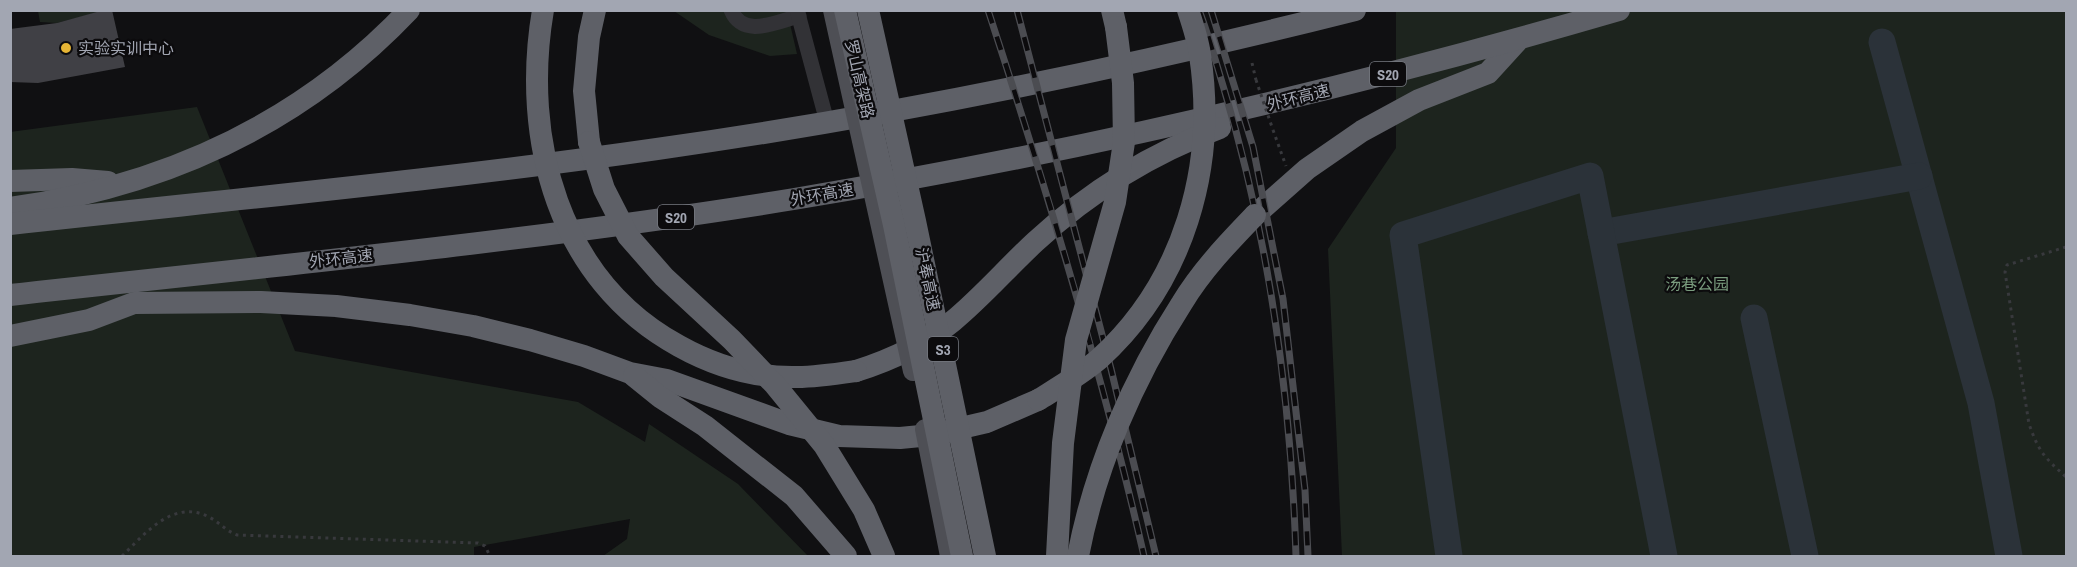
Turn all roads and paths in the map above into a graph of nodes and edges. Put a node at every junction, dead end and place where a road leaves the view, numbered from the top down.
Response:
1 (409, 10) edge
2 (543, 10) edge
3 (595, 10) edge
4 (731, 10) edge
5 (833, 10) edge
6 (845, 10) edge
7 (868, 10) edge
8 (877, 10) edge
9 (1112, 10) edge
10 (1188, 10) edge
11 (1355, 10) edge
12 (1619, 10) edge
13 (798, 13) edge
14 (1519, 39) junction
15 (1252, 63) dead end
16 (1257, 107) junction
17 (827, 122) junction
18 (1273, 130) dead end
19 (887, 145) junction
20 (10, 182) edge
21 (125, 184) junction
22 (10, 208) edge
23 (10, 224) edge
24 (2067, 247) edge
25 (89, 286) junction
26 (10, 295) edge
27 (134, 303) junction
28 (10, 336) edge
29 (630, 373) junction
30 (2067, 477) edge
31 (122, 556) edge
32 (490, 556) edge
33 (846, 556) edge
34 (884, 556) edge
35 (950, 556) edge
36 (962, 556) edge
37 (985, 556) edge
38 (994, 556) edge
39 (1057, 556) edge
40 (1078, 556) edge

1 - 21 highway
2 - 16 highway, bridge
3 - 34 highway, bridge
4 - 13 lane
5 - 35 main road, bridge
6 - 19 highway, 罗山高架路, bridge
7 - 19 highway, 罗山高架路, bridge
8 - 38 main road
9 - 39 highway, bridge
10 - 29 highway, bridge
11 - 17 highway
12 - 14 highway, 外环高速 / S20
13 - 17 lane
14 - 16 highway, 外环高速 / S20
14 - 40 highway, bridge
15 - 18 path, bridge
16 - 25 highway, 外环高速 / S20
17 - 23 highway
19 - 36 highway, 沪奉高速 / S3, bridge
19 - 37 highway, 沪奉高速 / S3, bridge
20 - 21 highway
21 - 22 highway
24 - 30 path
25 - 26 highway, 外环高速 / S20
25 - 27 highway
27 - 28 highway
27 - 29 highway
29 - 33 highway
31 - 32 path

